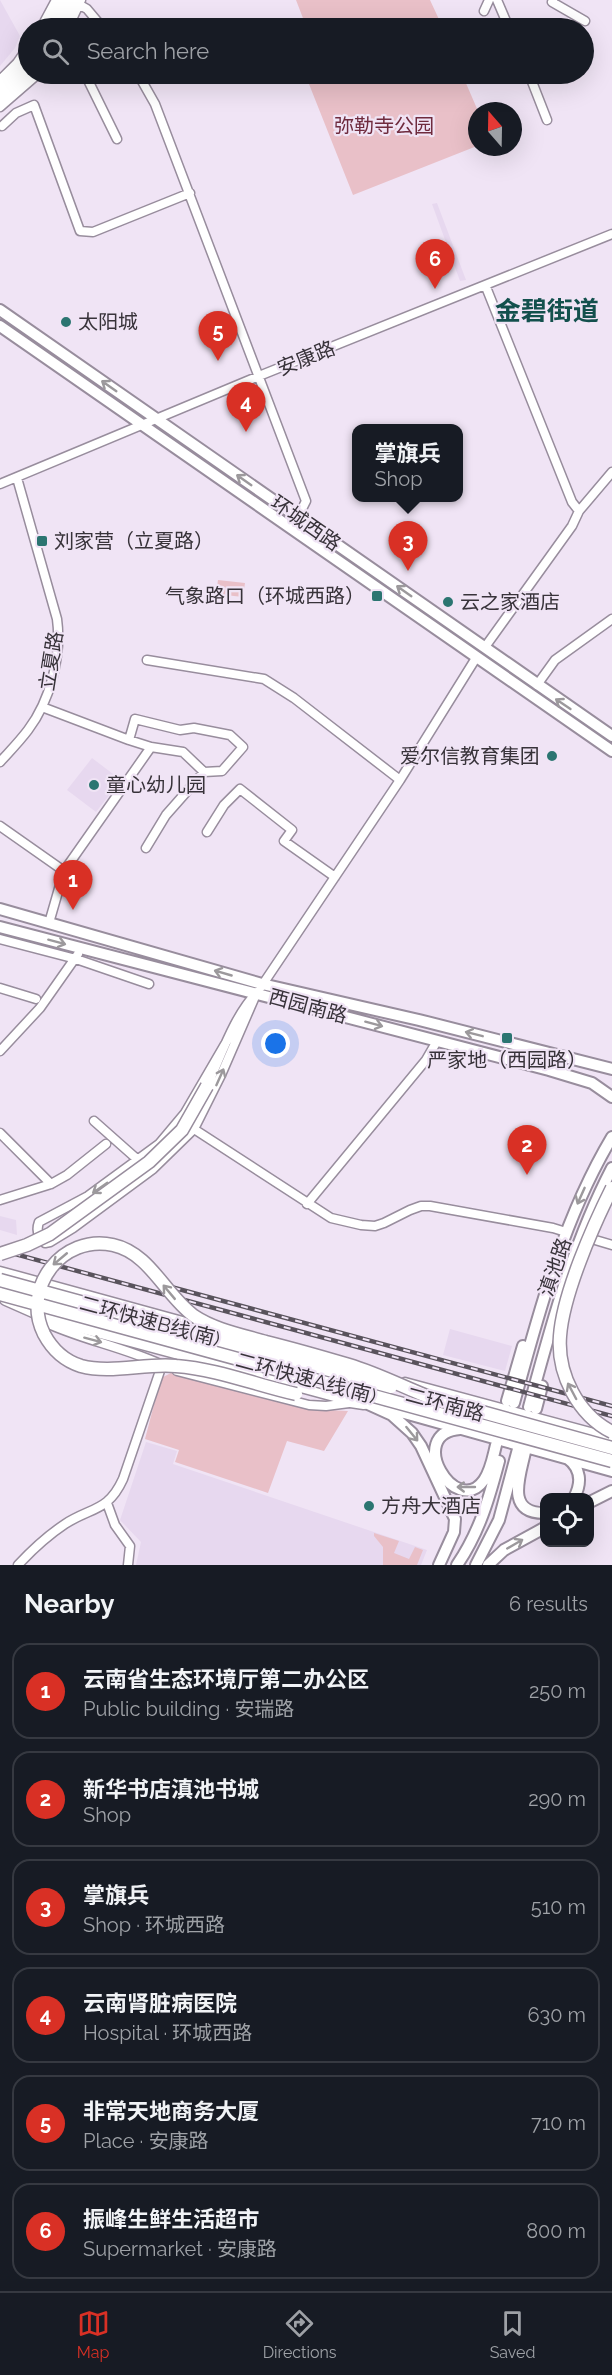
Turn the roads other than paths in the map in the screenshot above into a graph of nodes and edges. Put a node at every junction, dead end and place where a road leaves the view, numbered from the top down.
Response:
1 (56, 0) edge
2 (64, 0) edge
3 (489, 0) edge
4 (497, 0) edge
5 (553, 0) edge
6 (77, 1) edge
7 (484, 11) dead end
8 (46, 18) edge
9 (55, 18) edge
10 (66, 18) edge
11 (71, 18) edge
12 (93, 18) edge
13 (505, 18) edge
14 (580, 18) edge
15 (18, 59) edge
16 (18, 71) edge
17 (0, 80) edge
18 (18, 83) edge
19 (26, 84) edge
20 (90, 84) edge
21 (144, 84) edge
22 (533, 84) edge
23 (0, 90) edge
24 (0, 100) edge
25 (0, 107) edge
26 (548, 120) dead end
27 (2, 126) dead end
28 (117, 139) dead end
29 (189, 193) junction
30 (612, 234) edge
31 (486, 287) junction
32 (0, 310) edge
33 (0, 326) edge
34 (259, 376) junction
35 (157, 420) junction
36 (142, 426) junction
37 (612, 472) edge
38 (17, 478) junction
39 (0, 484) edge
40 (579, 511) junction
41 (298, 517) junction
42 (612, 619) edge
43 (485, 647) junction
44 (476, 658) junction
45 (147, 660) dead end
46 (537, 685) junction
47 (42, 707) junction
48 (612, 736) edge
49 (129, 740) junction
50 (151, 747) junction
51 (612, 751) edge
52 (0, 762) edge
53 (204, 772) junction
54 (400, 780) junction
55 (0, 826) edge
56 (207, 832) dead end
57 (146, 848) dead end
58 (64, 871) junction
59 (335, 877) junction
60 (0, 909) edge
61 (50, 923) junction
62 (0, 927) edge
63 (0, 939) edge
64 (78, 954) junction
65 (149, 984) dead end
66 (0, 988) edge
67 (260, 988) junction
68 (36, 999) dead end
69 (231, 1034) junction
70 (437, 1041) junction
71 (0, 1052) edge
72 (596, 1065) junction
73 (612, 1069) edge
74 (549, 1070) junction
75 (207, 1086) joint
76 (612, 1097) edge
77 (94, 1121) dead end
78 (194, 1129) junction
79 (0, 1133) edge
80 (610, 1139) edge
81 (106, 1144) dead end
82 (138, 1160) junction
83 (612, 1168) edge
84 (51, 1184) junction
85 (612, 1188) edge
86 (0, 1200) edge
87 (307, 1204) junction
88 (566, 1232) junction
89 (581, 1236) junction
90 (612, 1245) edge
91 (0, 1254) edge
92 (0, 1271) edge
93 (0, 1281) edge
94 (0, 1294) edge
95 (0, 1303) edge
96 (162, 1365) junction
97 (298, 1373) junction
98 (296, 1390) junction
99 (434, 1399) junction
100 (358, 1401) junction
101 (510, 1402) dead end
102 (532, 1408) dead end
103 (461, 1429) junction
104 (612, 1432) edge
105 (612, 1438) edge
106 (612, 1448) edge
107 (566, 1458) junction
108 (612, 1460) edge
109 (612, 1470) edge
110 (612, 1491) edge
111 (576, 1493) edge
112 (594, 1500) edge
113 (107, 1503) junction
114 (540, 1512) edge
115 (540, 1530) edge
116 (18, 1565) edge
117 (129, 1565) edge
118 (439, 1565) edge
119 (457, 1565) edge
120 (476, 1565) edge
121 (488, 1565) edge

1 - 8 street
2 - 9 main road
3 - 7 street
4 - 13 street
5 - 14 street
6 - 10 main road
6 - 11 street
6 - 12 street
15 - 17 street
16 - 23 main road
18 - 24 main road
19 - 25 street
20 - 28 street
21 - 29 street
22 - 26 street
27 - 29 street
29 - 34 street
30 - 31 street, 安康路
31 - 34 street, 安康路
31 - 40 street
35 -> 32 main road, 环城西路
33 - 36 main road, 环城西路
34 - 35 street, 安康路
34 - 41 street
35 - 36 street, 安康路
41 -> 35 main road, 环城西路
36 - 38 street, 安康路
36 - 44 main road, 环城西路
37 - 40 street
38 - 39 street, 安康路
38 - 47 street, 立夏路
40 - 43 street
43 -> 41 main road, 环城西路
42 - 46 street
43 - 46 main road, 环城西路
44 - 51 main road, 环城西路
44 - 54 street
45 - 54 street
48 -> 46 main road, 环城西路
47 - 49 street
47 - 52 street, 立夏路
49 - 50 street
49 - 53 street
50 - 53 street
50 - 58 street
53 - 57 street
54 - 59 street
55 - 58 street
56 - 59 street
58 - 61 street
59 - 67 street
60 - 61 main road, 西园南路
67 -> 61 main road, 西园南路
62 -> 64 main road, 西园南路
63 - 64 street
64 - 65 street
64 - 67 main road, 西园南路
64 - 71 street
66 - 68 street
67 - 69 street
67 -> 70 main road, 西园南路
72 -> 67 main road, 西园南路
78 -> 67 street
69 - 75 street
69 - 82 street
70 - 74 main road, 西园南路
70 - 87 street
72 - 73 main road, 西园南路
72 - 74 main road
74 - 76 main road, 西园南路
75 - 91 highway, bridge
77 - 82 street
82 -> 78 street
78 - 87 street
79 - 84 street
80 -> 88 main road, 滇池路
81 - 84 street
83 - 89 main road, 滇池路
84 - 86 street
104 -> 85 highway, bridge
87 - 88 street
88 - 101 main road, 滇池路
89 - 90 street
89 - 102 main road, 滇池路
92 - 105 street
93 - 99 highway, 二环快速B线(南), bridge
93 - 106 main road, 二环南路
94 - 97 main road, 二环南路
94 - 98 highway, bridge
94 - 108 highway, 二环快速A线(南), bridge
95 -> 96 street
96 - 100 street
96 - 113 street
97 - 100 main road
97 - 108 main road, 二环南路
99 -> 98 highway, bridge
98 - 100 highway
99 - 106 highway, 二环快速B线(南), bridge
100 - 103 main road
100 -> 118 main road
103 - 107 main road
119 -> 103 main road
107 - 109 main road
107 - 111 main road
110 - 112 main road
113 - 116 street
113 - 117 street
114 - 120 main road
121 -> 115 main road

